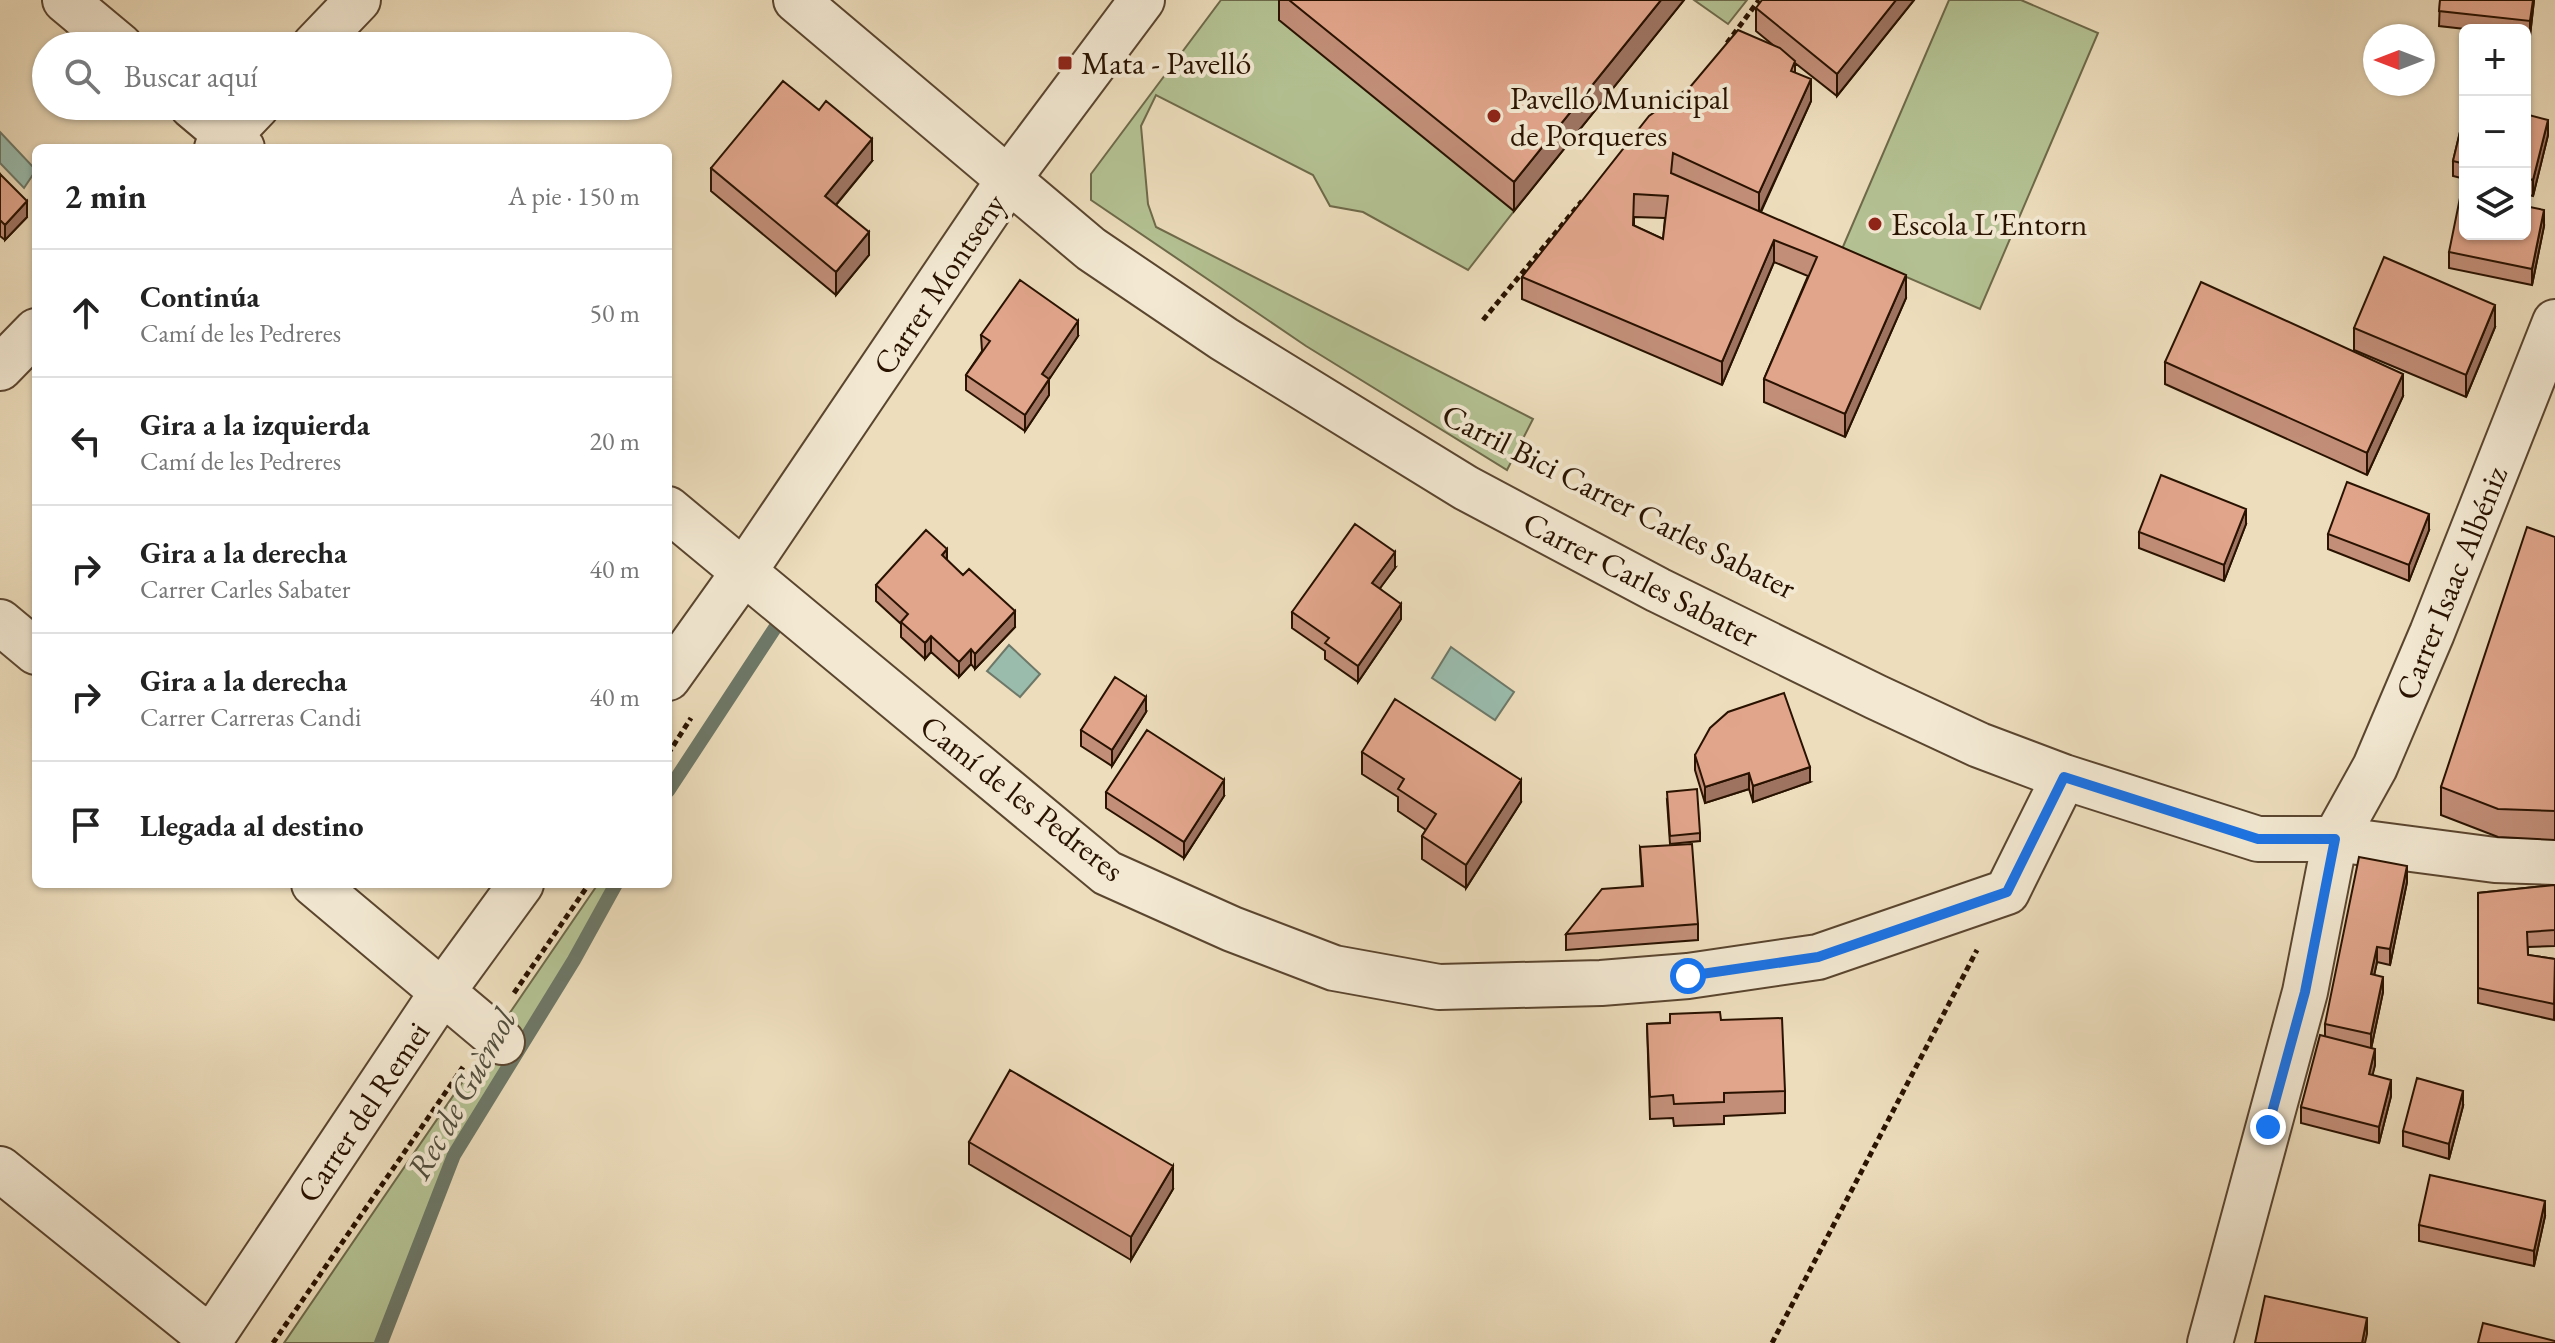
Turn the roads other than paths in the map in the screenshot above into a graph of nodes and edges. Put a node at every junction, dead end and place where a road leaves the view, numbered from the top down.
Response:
1 (65, 0) edge
2 (358, 0) edge
3 (796, 0) edge
4 (1142, 0) edge
5 (103, 32) edge
6 (327, 32) edge
7 (213, 120) edge
8 (236, 135) edge
9 (1012, 179) junction
10 (2555, 322) edge
11 (32, 335) edge
12 (0, 368) edge
13 (672, 512) edge
14 (743, 573) junction
15 (0, 622) edge
16 (32, 649) edge
17 (672, 672) edge
18 (2064, 777) junction
19 (2335, 839) junction
20 (2555, 862) edge
21 (319, 888) edge
22 (518, 888) edge
23 (443, 991) junction
24 (495, 1037) road end
25 (0, 1169) edge
26 (210, 1341) edge
27 (2210, 1343) edge

1 - 5 street
2 - 6 street
3 - 9 street, Carrer Carles Sabater
4 - 9 street, Carrer Montseny
7 - 8 street
9 - 14 street, Carrer Montseny
9 - 18 street, Carrer Carles Sabater
10 - 19 street, Carrer Isaac Albéniz
11 - 12 street
13 - 14 street, Camí de les Pedreres
14 - 17 street
14 - 18 street, Camí de les Pedreres
15 - 16 street
18 - 19 street, Carrer Carles Sabater
19 - 20 street, Carrer Carles Sabater
19 - 27 street, Carrer Isaac Albéniz
21 - 23 street
22 - 23 street, Carrer del Remei
23 - 24 street
23 - 26 street, Carrer del Remei
25 - 26 street

